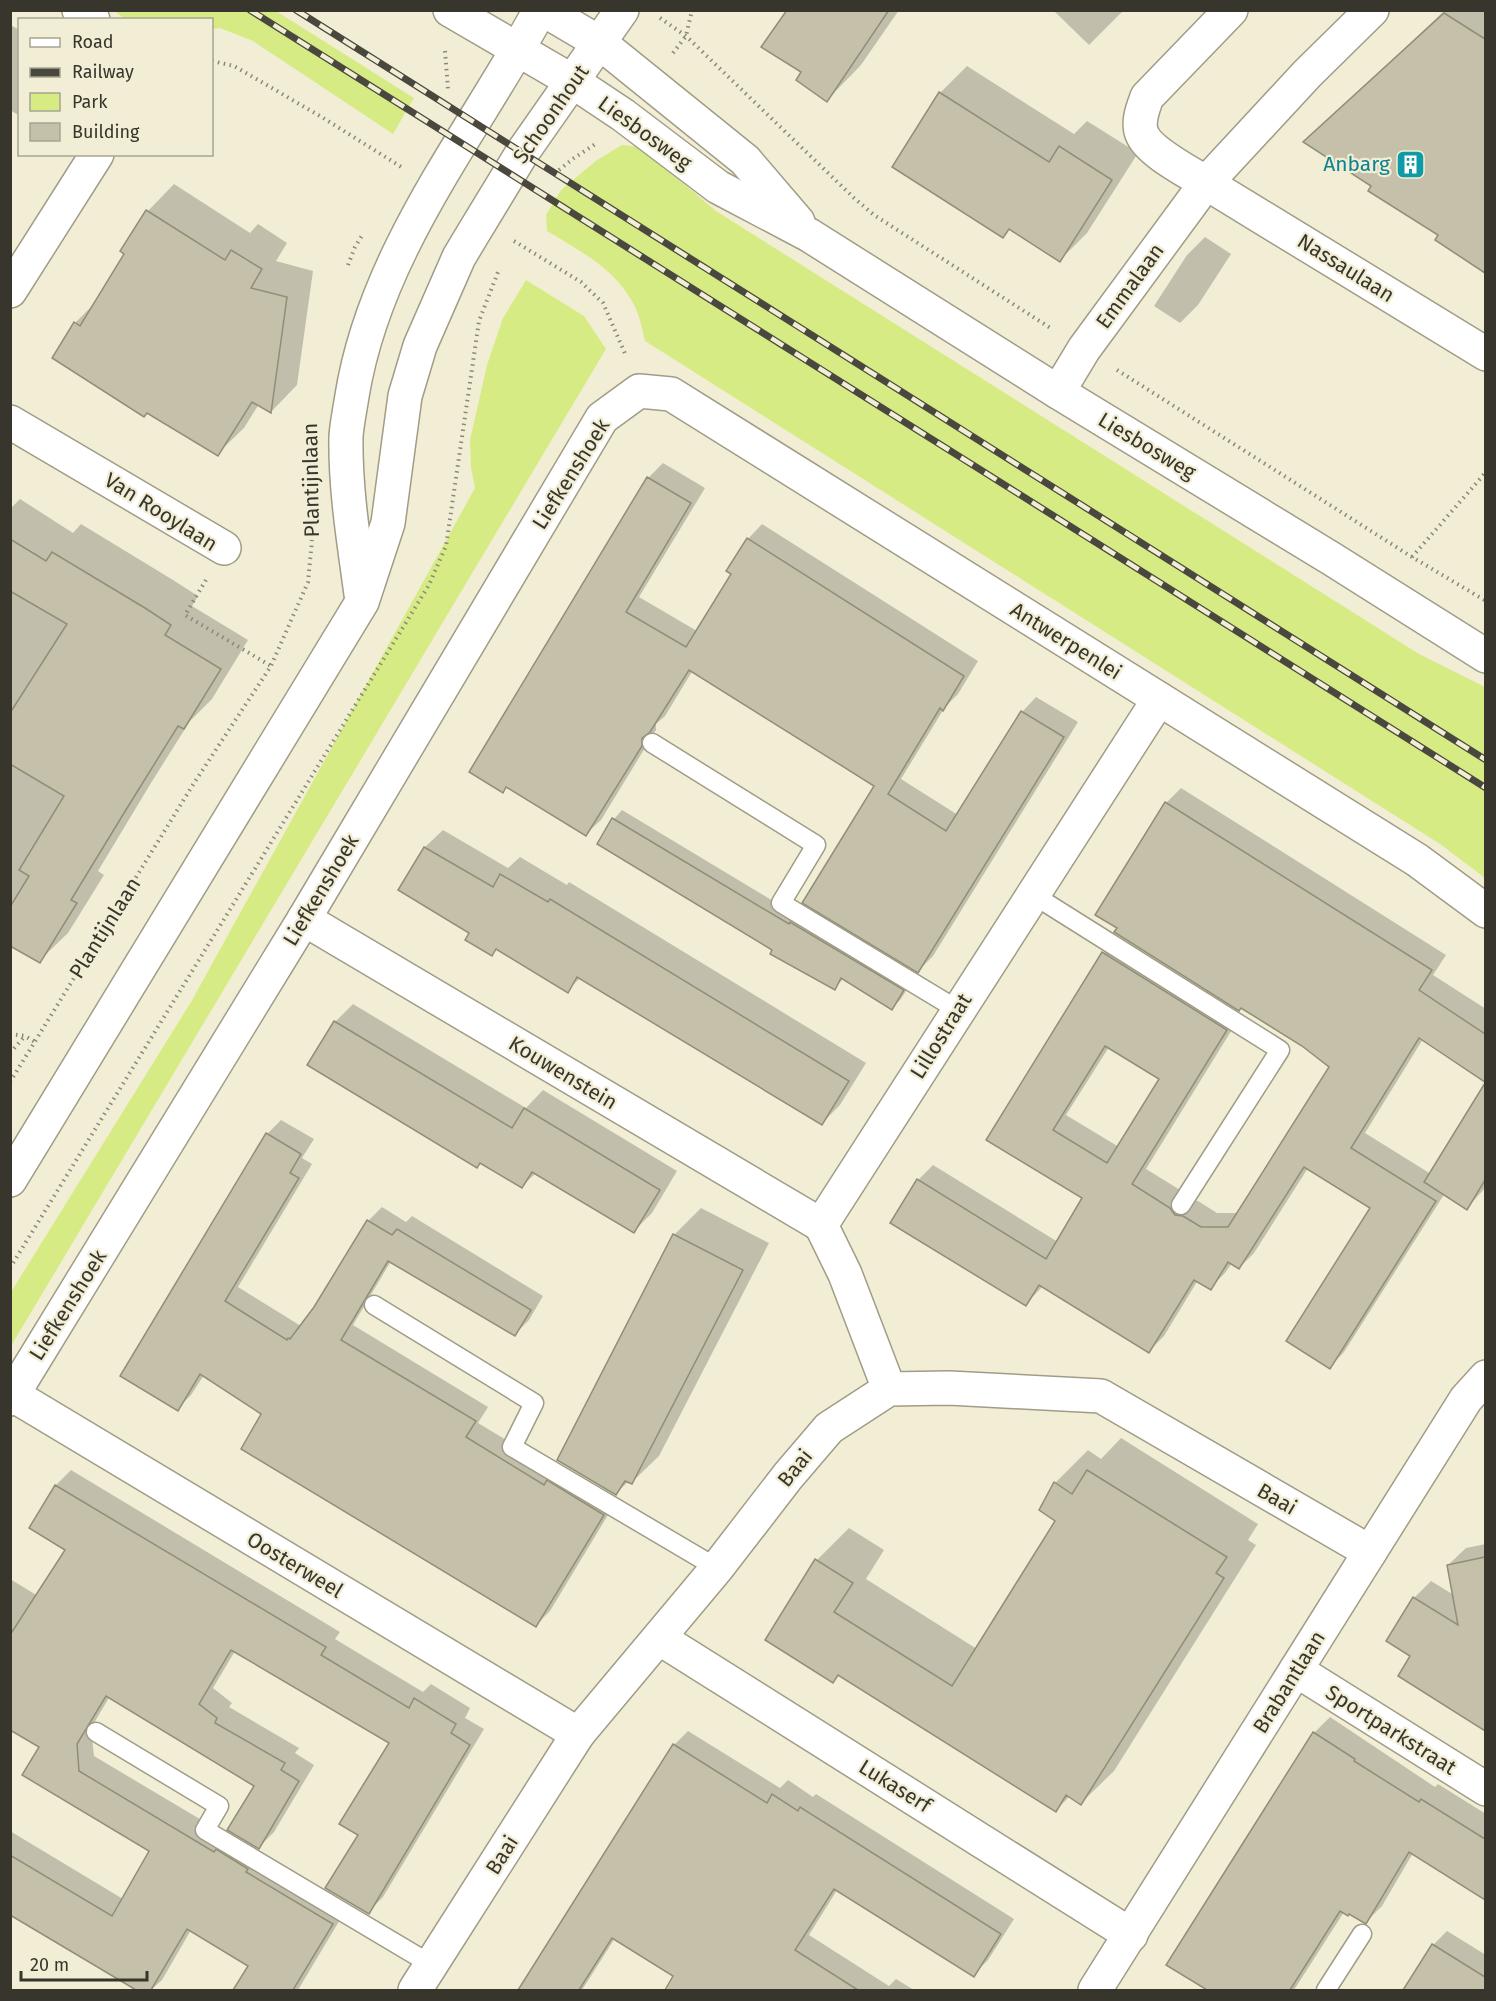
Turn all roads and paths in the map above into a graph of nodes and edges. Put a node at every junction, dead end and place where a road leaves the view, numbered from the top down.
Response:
1 (542, 10) edge
2 (622, 10) edge
3 (692, 10) edge
4 (1231, 10) edge
5 (1372, 10) edge
6 (453, 12) edge
7 (655, 14) dead end
8 (600, 43) junction
9 (518, 50) junction
10 (572, 81) junction
11 (447, 95) dead end
12 (96, 156) edge
13 (410, 161) dead end
14 (399, 177) dead end
15 (1206, 183) junction
16 (366, 228) dead end
17 (809, 235) junction
18 (348, 267) dead end
19 (10, 291) edge
20 (1485, 354) edge
21 (639, 391) joint
22 (1058, 392) junction
23 (10, 422) edge
24 (1485, 472) edge
25 (313, 538) dead end
26 (224, 548) joint
27 (1412, 557) dead end
28 (362, 602) junction
29 (1485, 656) edge
30 (270, 666) junction
31 (1159, 699) junction
32 (652, 743) dead end
33 (1032, 894) junction
34 (1485, 911) edge
35 (304, 919) junction
36 (957, 1010) junction
37 (10, 1034) edge
38 (25, 1036) junction
39 (35, 1042) junction
40 (10, 1053) edge
41 (10, 1082) edge
42 (10, 1180) edge
43 (1181, 1205) dead end
44 (821, 1225) junction
45 (374, 1305) dead end
46 (1485, 1377) edge
47 (890, 1389) junction
48 (12, 1397) edge
49 (1370, 1552) junction
50 (717, 1568) junction
51 (659, 1638) junction
52 (1296, 1670) junction
53 (96, 1732) dead end
54 (578, 1734) junction
55 (1485, 1789) edge
56 (1362, 1934) dead end
57 (1131, 1935) junction
58 (423, 1978) edge
59 (1097, 1990) edge
60 (1326, 1990) edge

1 - 8 street, Liesbosweg
1 - 9 street
2 - 8 street, Schoonhout
3 - 7 path
4 - 15 street
5 - 15 street, Emmalaan
6 - 9 street, Liesbosweg
6 - 11 path
8 - 10 street, Schoonhout
8 - 17 street, Liesbosweg
9 - 10 street, Liesbosweg
9 - 28 street, Plantijnlaan
10 - 17 street, Liesbosweg
10 - 28 street, Schoonhout
12 - 19 street
13 - 14 path
15 - 20 street, Nassaulaan
15 - 22 street, Emmalaan
16 - 18 path
17 - 22 street, Liesbosweg
21 - 31 street, Antwerpenlei
21 - 35 street, Liefkenshoek
22 - 29 street, Liesbosweg
23 - 26 street, Van Rooylaan
24 - 27 path
25 - 30 path, Plantijnlaan
26 - 30 path, Van Rooylaan
28 - 42 street
30 - 39 path, Plantijnlaan
31 - 33 street, Lillostraat
31 - 34 street, Antwerpenlei
32 - 36 lane
33 - 36 street, Lillostraat
33 - 43 lane
35 - 44 street, Kouwenstein
35 - 48 street, Liefkenshoek
36 - 44 street, Lillostraat
37 - 38 path
38 - 39 path
38 - 40 path
39 - 41 path, Plantijnlaan
44 - 47 street
45 - 50 lane
46 - 49 street, Brabantlaan
47 - 49 street, Baai
47 - 50 street, Baai
48 - 54 street, Oosterweel
49 - 52 street, Brabantlaan
50 - 51 street, Baai
51 - 54 street, Baai
51 - 57 street, Lukaserf
52 - 55 street, Sportparkstraat
52 - 57 street, Brabantlaan
53 - 58 lane
54 - 58 street, Baai
56 - 60 lane
57 - 59 street, Brabantlaan

